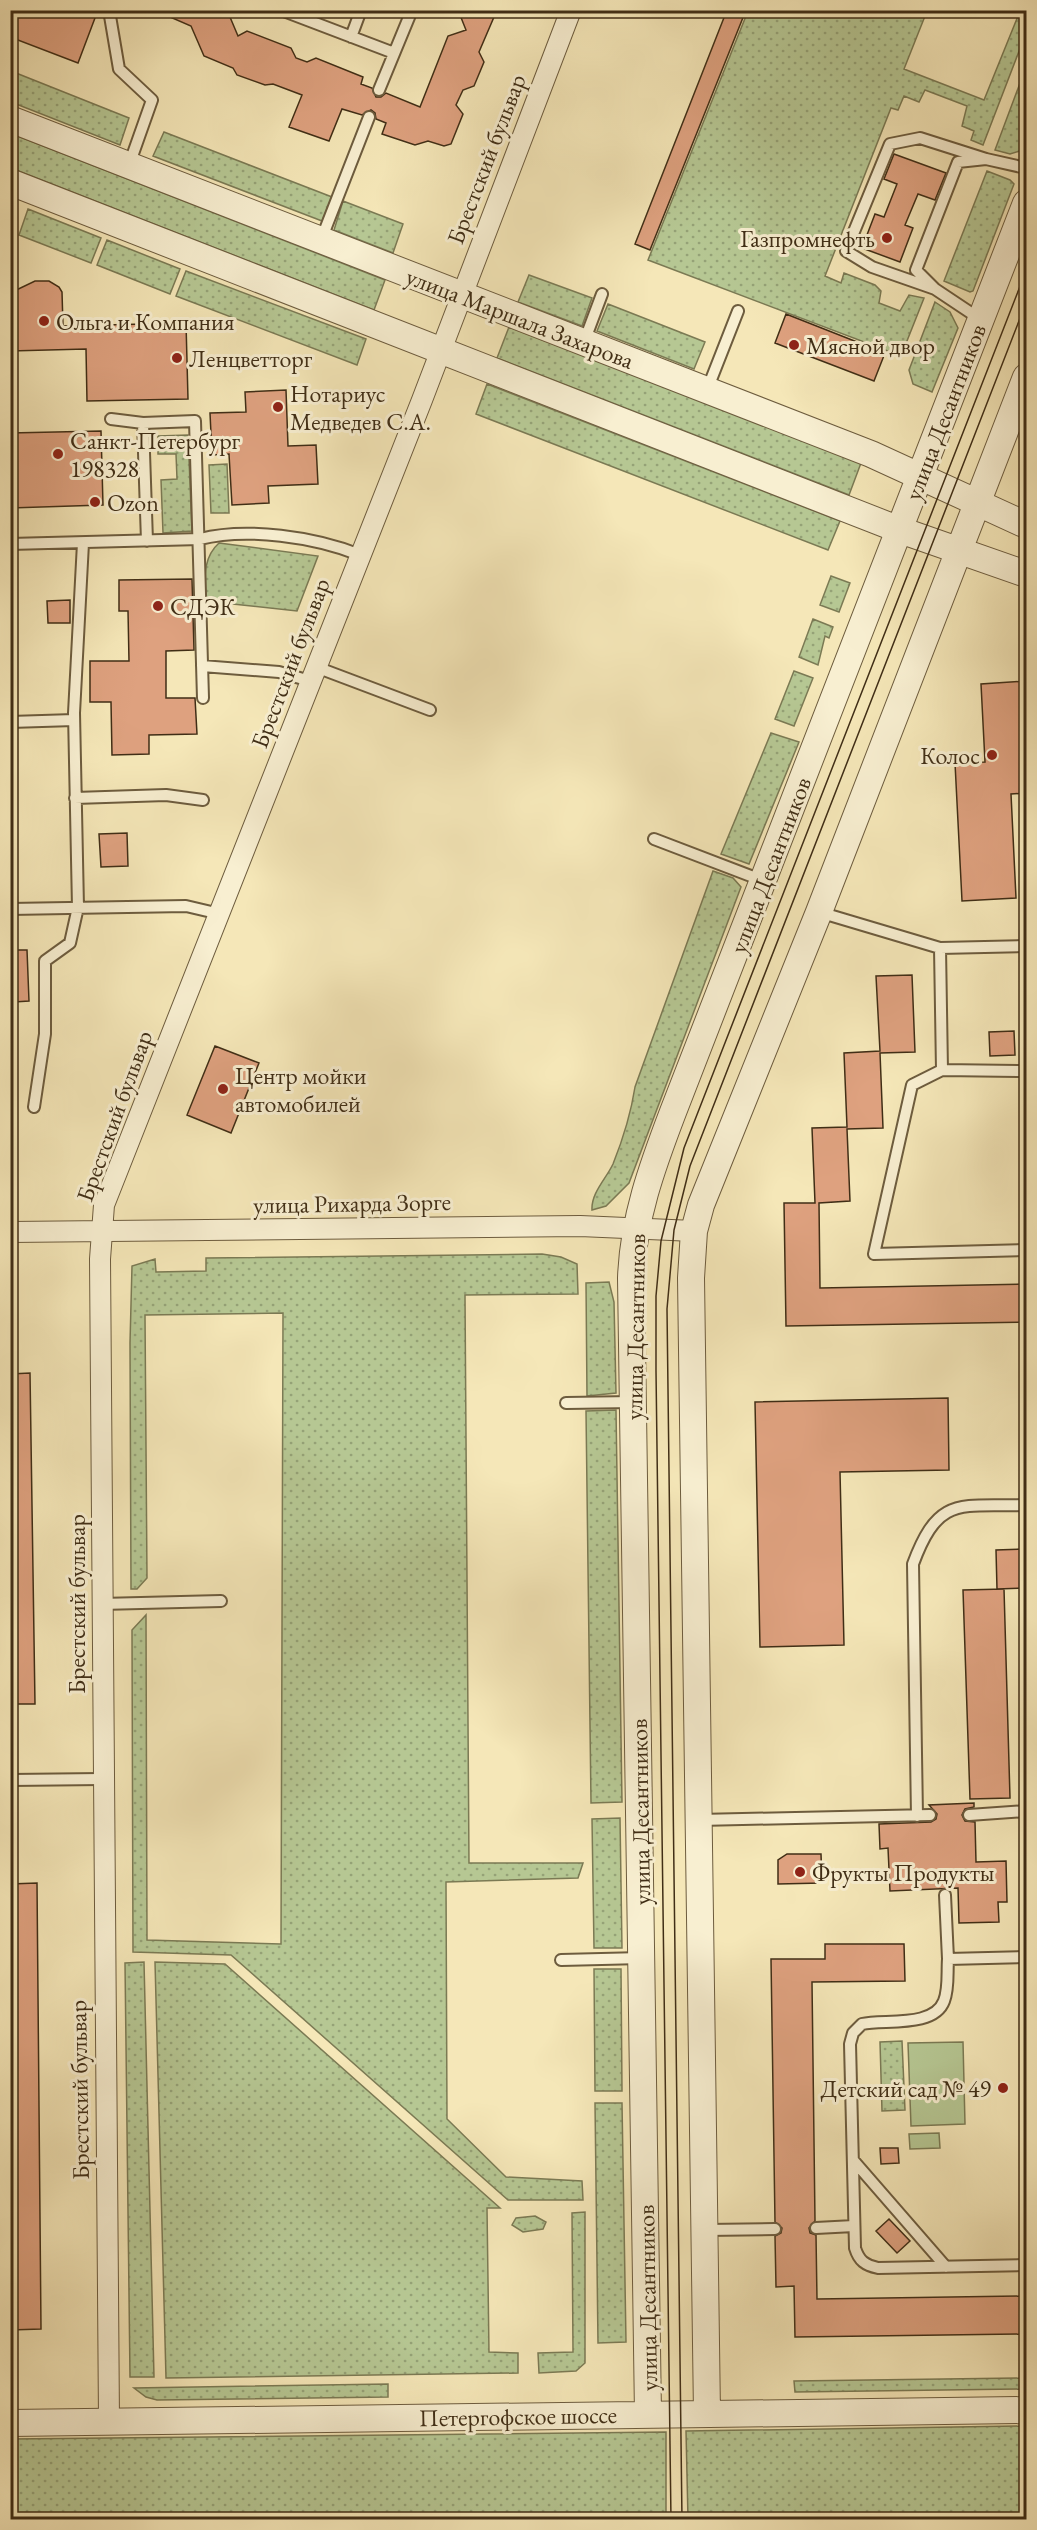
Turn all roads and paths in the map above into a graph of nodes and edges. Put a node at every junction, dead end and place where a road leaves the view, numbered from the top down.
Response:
1 (112, 10) edge
2 (281, 10) edge
3 (362, 10) edge
4 (412, 10) edge
5 (571, 10) edge
6 (351, 37) junction
7 (394, 53) junction
8 (379, 90) dead end
9 (369, 117) dead end
10 (10, 119) edge
11 (986, 159) junction
12 (129, 165) junction
13 (1026, 168) edge
14 (10, 182) edge
15 (1026, 203) edge
16 (321, 240) junction
17 (935, 289) junction
18 (461, 294) junction
19 (602, 294) dead end
20 (738, 311) dead end
21 (981, 319) junction
22 (583, 342) junction
23 (441, 350) junction
24 (1026, 377) edge
25 (707, 391) junction
26 (111, 419) dead end
27 (143, 423) junction
28 (920, 477) junction
29 (978, 504) junction
30 (1026, 525) edge
31 (900, 530) junction
32 (201, 540) junction
33 (147, 541) junction
34 (82, 543) junction
35 (10, 544) edge
36 (960, 551) junction
37 (360, 555) junction
38 (1026, 574) edge
39 (202, 666) junction
40 (313, 674) junction
41 (203, 698) dead end
42 (430, 710) dead end
43 (74, 720) junction
44 (10, 722) edge
45 (75, 798) junction
46 (203, 800) dead end
47 (654, 839) dead end
48 (764, 882) junction
49 (78, 907) junction
50 (10, 909) edge
51 (819, 912) junction
52 (220, 914) junction
53 (1026, 946) edge
54 (940, 948) junction
55 (942, 1070) junction
56 (1026, 1071) edge
57 (33, 1107) dead end
58 (634, 1228) junction
59 (102, 1230) junction
60 (694, 1231) junction
61 (10, 1232) edge
62 (1026, 1250) edge
63 (633, 1402) junction
64 (566, 1403) dead end
65 (1026, 1505) edge
66 (221, 1601) dead end
67 (101, 1604) junction
68 (102, 1779) junction
69 (10, 1780) edge
70 (1026, 1811) edge
71 (930, 1815) dead end
72 (969, 1815) dead end
73 (917, 1816) junction
74 (699, 1820) junction
75 (945, 1895) dead end
76 (1026, 1957) edge
77 (643, 1958) junction
78 (948, 1959) junction
79 (561, 1960) dead end
80 (853, 2160) junction
81 (854, 2226) junction
82 (816, 2228) dead end
83 (775, 2229) dead end
84 (705, 2230) junction
85 (1026, 2265) edge
86 (946, 2267) junction
87 (1026, 2410) edge
88 (707, 2414) junction
89 (648, 2415) junction
90 (109, 2421) junction
91 (10, 2423) edge

1 - 12 lane
2 - 6 lane
3 - 6 lane
4 - 7 lane
5 - 18 street, Брестский бульвар
6 - 7 lane
7 - 8 lane
9 - 16 lane
10 - 12 street, улица Маршала Захарова
11 - 13 lane
11 - 17 lane
11 - 17 lane
12 - 16 street, улица Маршала Захарова
14 - 23 street
15 - 21 street, улица Десантников
16 - 18 street, улица Маршала Захарова
17 - 21 lane
18 - 22 street, улица Маршала Захарова
18 - 23 street, Брестский бульвар
19 - 22 lane
20 - 25 lane
21 - 28 street, улица Десантников
22 - 25 street, улица Маршала Захарова
23 - 31 street
23 - 37 street, Брестский бульвар
24 - 29 street
25 - 28 street, улица Маршала Захарова
26 - 27 lane
27 - 32 lane
27 - 33 lane
28 - 29 street, улица Маршала Захарова
28 - 31 street, улица Десантников
29 - 30 street, улица Маршала Захарова
29 - 36 street
31 - 36 street
31 - 48 street, улица Десантников
32 - 33 lane
32 - 37 lane
32 - 39 lane
33 - 34 lane
34 - 35 lane
34 - 43 lane
36 - 38 street
36 - 51 street
37 - 40 street, Брестский бульвар
39 - 40 lane
39 - 41 lane
40 - 42 lane
40 - 52 street, Брестский бульвар
43 - 44 lane
43 - 45 lane
45 - 46 lane
45 - 49 lane
47 - 48 lane
48 - 58 street, улица Десантников
49 - 50 lane
49 - 52 lane
49 - 57 lane
51 - 54 lane
51 - 60 street
52 - 59 street, Брестский бульвар
53 - 54 lane
54 - 55 lane
55 - 56 lane
55 - 62 lane
58 - 59 street, улица Рихарда Зорге
58 - 60 street, улица Рихарда Зорге
58 - 63 street, улица Десантников
59 - 61 street, улица Рихарда Зорге
59 - 67 street, Брестский бульвар
60 - 74 street
63 - 64 lane
63 - 77 street, улица Десантников
65 - 73 lane
66 - 67 lane
67 - 68 street, Брестский бульвар
68 - 69 lane
68 - 90 street, Брестский бульвар
70 - 72 lane
71 - 73 lane
73 - 74 lane
74 - 84 street
75 - 78 lane
76 - 78 lane
77 - 79 lane
77 - 89 street, улица Десантников
78 - 80 lane
80 - 81 lane
80 - 86 lane
81 - 82 lane
81 - 86 lane
83 - 84 lane
84 - 88 street
85 - 86 lane
87 - 88 street, Петергофское шоссе
88 - 89 street, Петергофское шоссе
89 - 90 street, Петергофское шоссе
90 - 91 street, Петергофское шоссе

